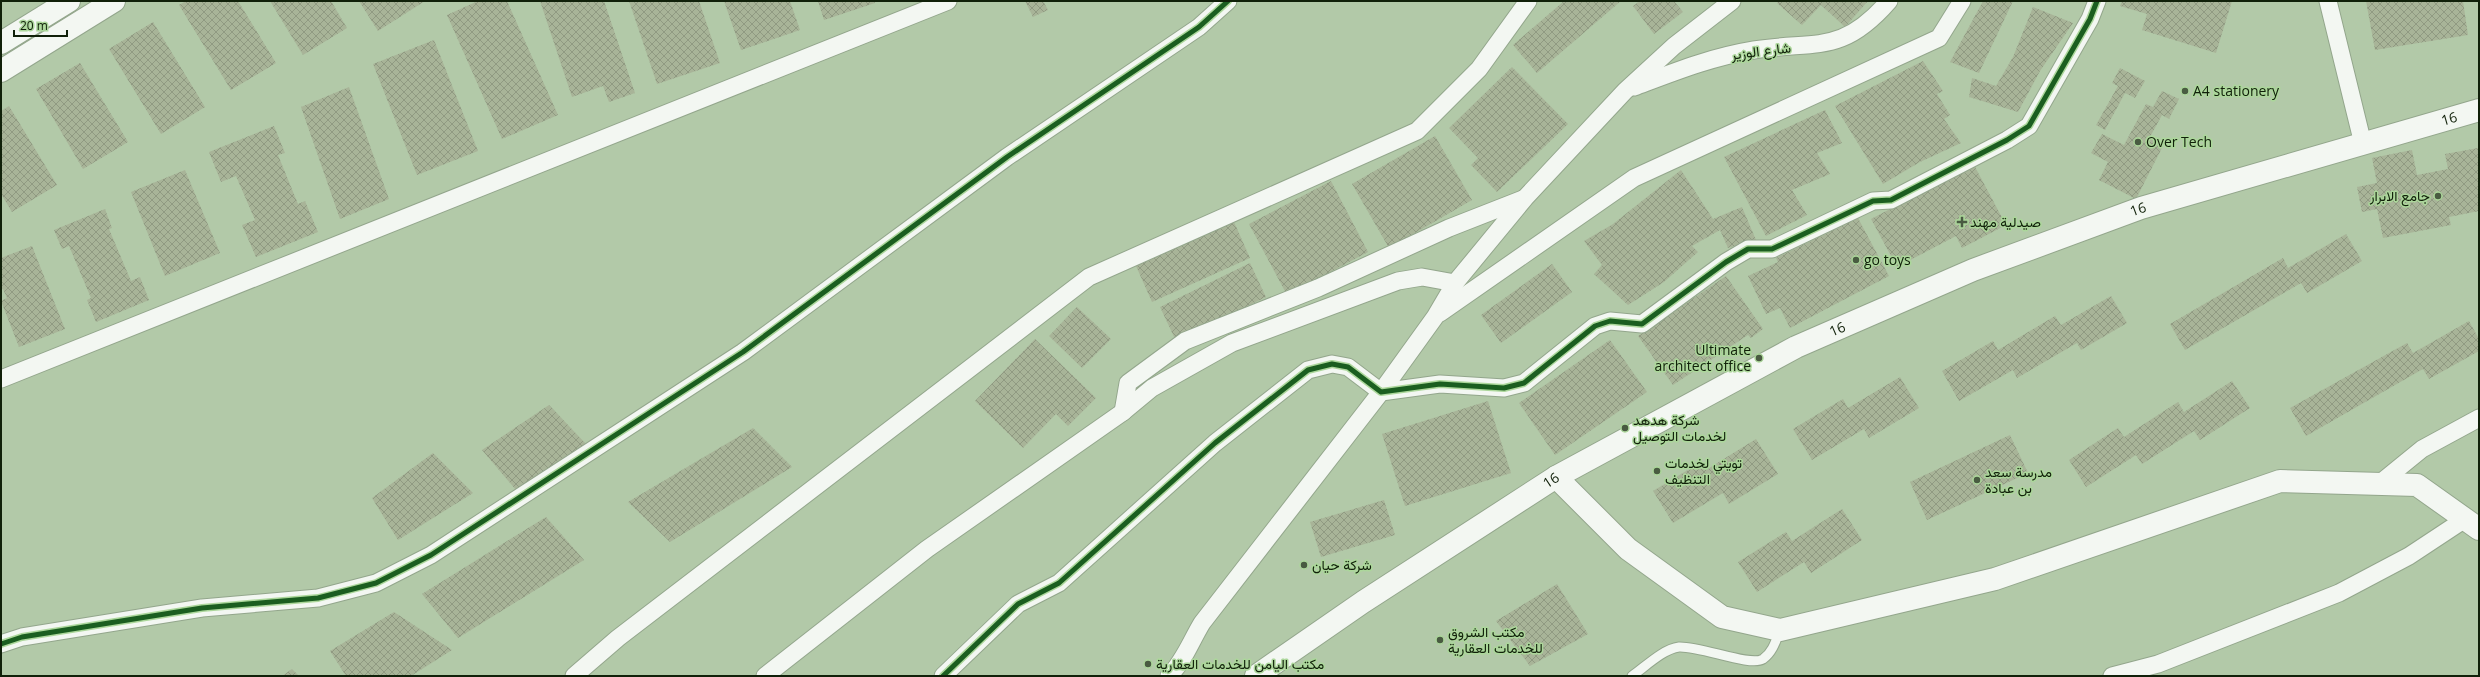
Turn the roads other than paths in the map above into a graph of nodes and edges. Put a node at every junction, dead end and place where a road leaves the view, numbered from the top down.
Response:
1 (69, 1) edge
2 (114, 1) edge
3 (948, 1) edge
4 (1228, 1) edge
5 (1528, 1) edge
6 (1732, 1) edge
7 (1889, 1) edge
8 (1962, 1) edge
9 (2097, 1) edge
10 (2328, 1) edge
11 (1, 43) edge
12 (1, 71) edge
13 (1625, 91) junction
14 (2479, 110) edge
15 (2363, 144) junction
16 (1525, 198) junction
17 (1455, 283) junction
18 (1434, 317) junction
19 (1, 379) edge
20 (1381, 392) junction
21 (1122, 412) junction
22 (2479, 418) edge
23 (1556, 477) junction
24 (2378, 484) junction
25 (2472, 524) edge
26 (1780, 630) junction
27 (1, 644) edge
28 (574, 676) edge
29 (765, 676) edge
30 (943, 676) edge
31 (1169, 676) edge
32 (1256, 676) edge
33 (1632, 676) edge
34 (2112, 676) edge

1 - 11 street
2 - 12 street
3 - 19 street
4 - 27 street
5 - 28 street
6 - 13 street
7 - 13 street, شارع الوزير
8 - 18 street
9 - 20 street
10 - 15 street
13 - 16 street
14 - 15 street, 16
15 - 23 street, 16
16 - 17 street
16 - 21 street
17 - 18 street
17 - 21 street
18 - 20 street
20 - 30 street
20 - 31 street
21 - 29 street
22 - 24 street
23 - 26 street
23 - 32 street, 16
24 - 25 street
24 - 26 street
25 - 34 street
26 - 33 lane

